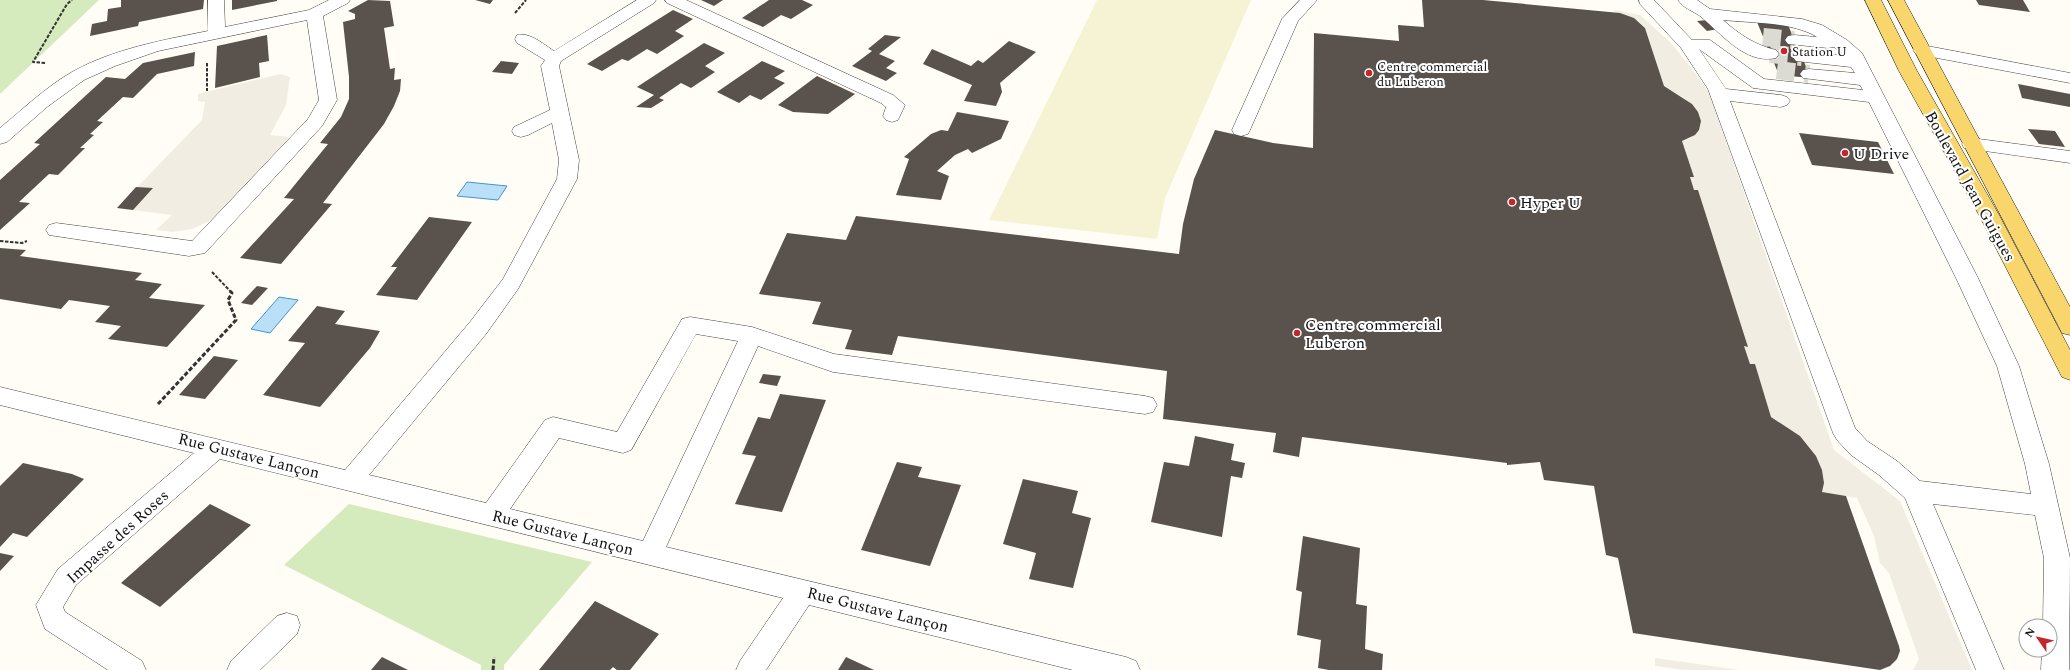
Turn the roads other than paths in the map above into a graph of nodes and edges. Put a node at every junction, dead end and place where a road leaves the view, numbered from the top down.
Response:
1 (216, 0) edge
2 (342, 0) edge
3 (648, 0) edge
4 (673, 0) edge
5 (1309, 0) edge
6 (1644, 0) edge
7 (1873, 0) edge
8 (1896, 0) edge
9 (1677, 2) edge
10 (1712, 13) junction
11 (314, 14) junction
12 (1822, 33) junction
13 (217, 34) junction
14 (523, 39) dead end
15 (1688, 45) junction
16 (1748, 47) junction
17 (1768, 49) junction
18 (1922, 50) junction
19 (1800, 52) junction
20 (554, 58) junction
21 (1856, 62) junction
22 (2070, 78) edge
23 (1719, 94) junction
24 (1880, 105) junction
25 (559, 113) junction
26 (892, 116) dead end
27 (1241, 130) dead end
28 (521, 131) dead end
29 (0, 138) edge
30 (1971, 144) junction
31 (2070, 156) edge
32 (56, 230) dead end
33 (2068, 320) edge
34 (752, 335) junction
35 (2070, 371) edge
36 (0, 396) edge
37 (1145, 405) dead end
38 (217, 448) junction
39 (351, 480) junction
40 (1914, 491) junction
41 (2046, 506) junction
42 (492, 515) junction
43 (650, 554) junction
44 (804, 591) junction
45 (287, 625) dead end
46 (132, 670) edge
47 (241, 670) edge
48 (750, 670) edge
49 (1126, 670) edge
50 (1990, 670) edge
51 (2055, 670) edge

1 - 13 street
2 - 11 street
3 - 20 street
4 - 26 street
5 - 27 street
6 - 9 street
6 - 15 street
7 - 35 main road, Boulevard Jean Guigues
8 - 18 main road, Boulevard Jean Guigues
9 - 10 street
10 - 12 street
10 - 16 street
10 - 17 street
11 - 13 street
11 - 32 street
12 - 19 street
12 - 21 street
13 - 29 street
14 - 20 street
15 - 23 street
15 - 24 street
16 - 17 street
16 - 17 street
18 - 22 street
18 - 30 main road, Boulevard Jean Guigues
19 - 21 street
19 - 21 street
20 - 25 street
21 - 24 street
23 - 24 street
23 - 40 street
24 - 41 street
25 - 28 street
25 - 39 street
30 - 31 street
30 - 33 main road, Boulevard Jean Guigues
34 - 37 street
34 - 42 street
34 - 43 street
36 - 38 street, Rue Gustave Lançon
38 - 39 street, Rue Gustave Lançon
38 - 46 street, Impasse des Roses
39 - 42 street, Rue Gustave Lançon
40 - 41 street
40 - 50 street
41 - 51 street
42 - 43 street, Rue Gustave Lançon
43 - 44 street, Rue Gustave Lançon
44 - 48 street
44 - 49 street, Rue Gustave Lançon
45 - 47 street

